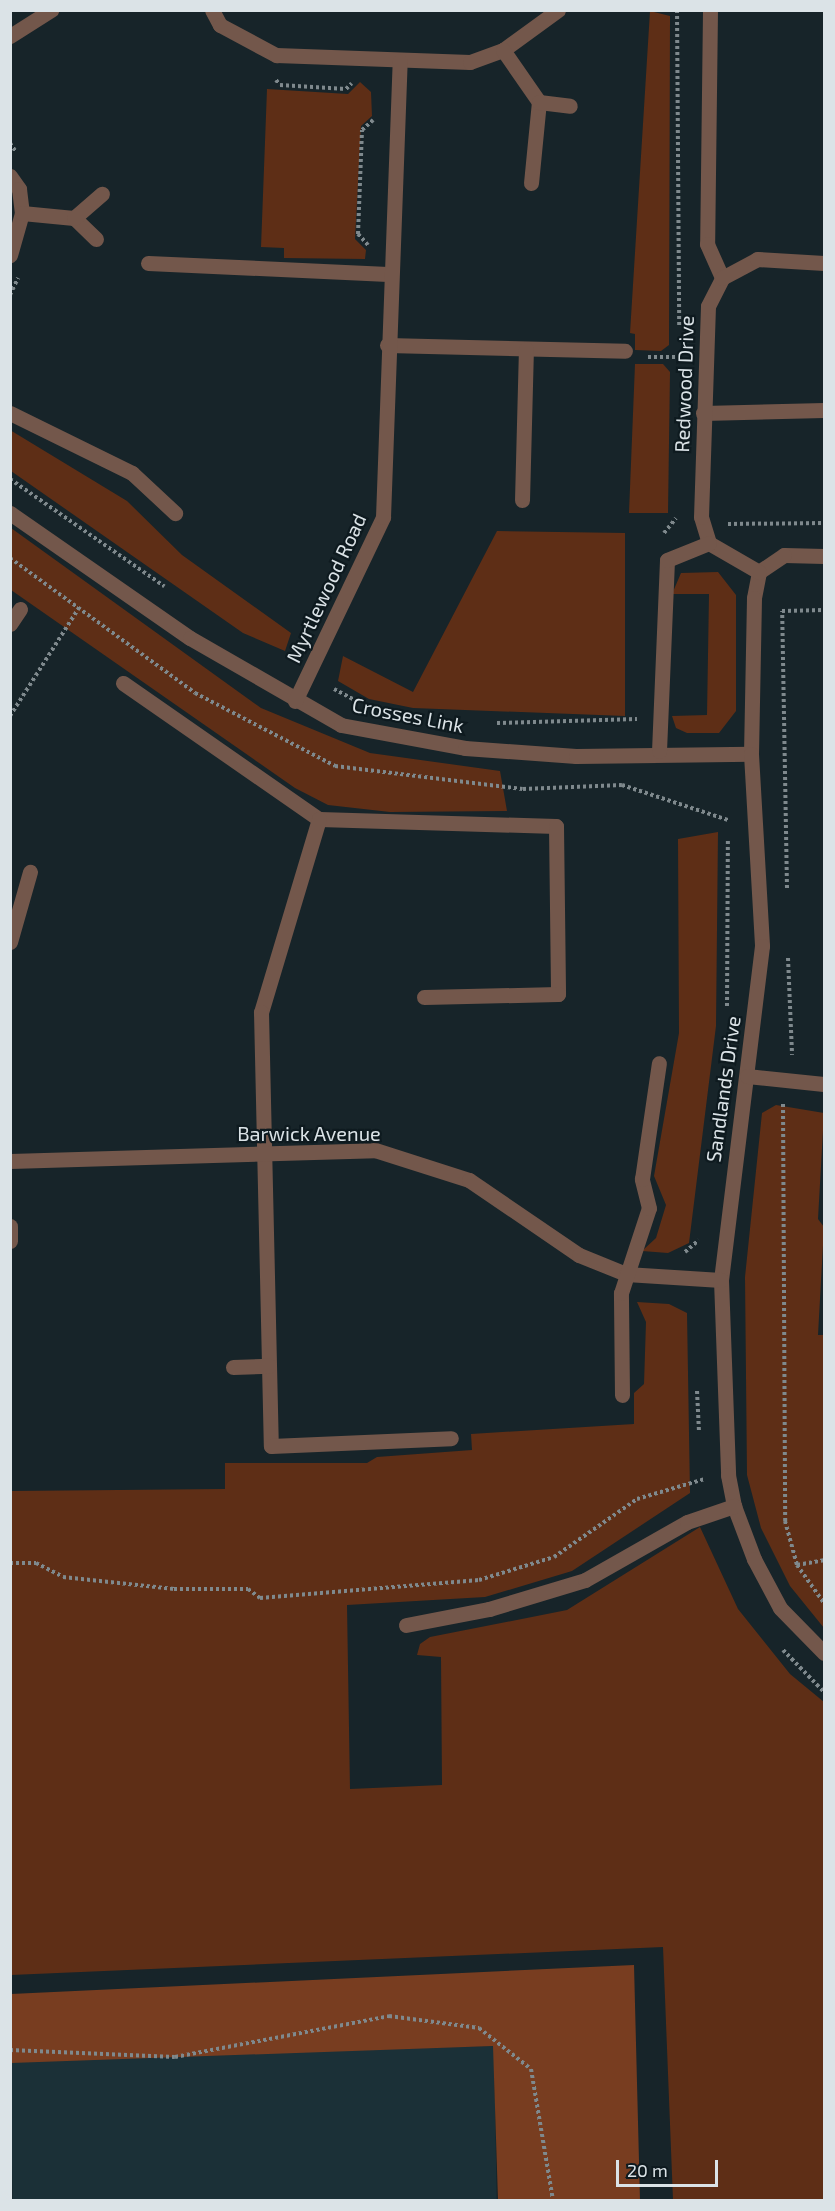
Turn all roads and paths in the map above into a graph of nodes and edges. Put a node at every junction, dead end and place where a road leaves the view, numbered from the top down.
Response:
1 (51, 10) edge
2 (212, 10) edge
3 (676, 10) edge
4 (710, 10) edge
5 (558, 11) edge
6 (10, 36) edge
7 (503, 50) junction
8 (400, 61) junction
9 (539, 102) junction
10 (570, 106) dead end
11 (10, 176) edge
12 (531, 183) dead end
13 (102, 194) dead end
14 (22, 213) junction
15 (74, 218) junction
16 (96, 239) dead end
17 (10, 255) edge
18 (148, 263) dead end
19 (825, 263) edge
20 (388, 274) junction
21 (722, 278) junction
22 (680, 333) dead end
23 (387, 345) junction
24 (680, 345) dead end
25 (526, 349) junction
26 (625, 351) dead end
27 (680, 368) dead end
28 (825, 410) edge
29 (10, 413) edge
30 (703, 413) junction
31 (10, 479) edge
32 (522, 500) dead end
33 (676, 508) dead end
34 (10, 513) edge
35 (175, 513) dead end
36 (722, 519) dead end
37 (825, 523) edge
38 (722, 524) junction
39 (728, 532) dead end
40 (662, 536) dead end
41 (709, 543) junction
42 (825, 556) edge
43 (759, 572) junction
44 (173, 593) dead end
45 (80, 606) dead end
46 (20, 609) dead end
47 (10, 624) edge
48 (308, 676) junction
49 (331, 680) dead end
50 (123, 683) dead end
51 (333, 688) junction
52 (295, 701) junction
53 (362, 703) dead end
54 (639, 707) dead end
55 (10, 716) edge
56 (483, 723) dead end
57 (659, 751) junction
58 (751, 754) junction
59 (319, 819) junction
60 (30, 872) dead end
61 (10, 942) edge
62 (424, 997) dead end
63 (659, 1063) dead end
64 (747, 1076) junction
65 (825, 1084) edge
66 (265, 1154) junction
67 (10, 1161) edge
68 (10, 1226) edge
69 (10, 1241) edge
70 (626, 1274) junction
71 (721, 1280) junction
72 (269, 1366) junction
73 (233, 1367) dead end
74 (622, 1395) dead end
75 (451, 1438) dead end
76 (705, 1479) dead end
77 (734, 1506) junction
78 (825, 1560) edge
79 (10, 1563) edge
80 (797, 1565) dead end
81 (406, 1625) dead end
82 (825, 1653) edge
83 (10, 2050) edge
84 (553, 2200) edge

1 - 6 street
2 - 8 street
3 - 22 path
4 - 21 street
5 - 7 street
7 - 8 street
7 - 9 street
8 - 20 street, Myrtlewood Road
9 - 10 street
9 - 12 street
11 - 14 street
13 - 15 street
14 - 15 street
14 - 17 street
15 - 16 street
18 - 20 street
19 - 21 street
20 - 23 street, Myrtlewood Road
21 - 30 street, Redwood Drive
23 - 25 street
23 - 48 street, Myrtlewood Road
24 - 27 path
25 - 26 street
25 - 32 street
28 - 30 street
29 - 35 street
30 - 41 street, Redwood Drive
31 - 44 path
33 - 40 path
34 - 52 street, Crosses Link
36 - 38 path
37 - 38 path
38 - 39 path
41 - 43 street
41 - 57 street
42 - 43 street
43 - 58 street, Sandlands Drive
45 - 55 path
46 - 47 street
48 - 51 path
48 - 52 street, Myrtlewood Road
49 - 51 path
50 - 59 street
51 - 53 path
52 - 57 street, Crosses Link
54 - 56 path
57 - 58 street, Crosses Link
58 - 64 street, Sandlands Drive
59 - 62 street
59 - 66 street
60 - 61 street
63 - 70 street
64 - 65 street
64 - 71 street, Sandlands Drive
66 - 67 street, Barwick Avenue
66 - 70 street, Barwick Avenue
66 - 72 street
68 - 69 street
70 - 71 street, Barwick Avenue
70 - 74 street
71 - 77 street, Sandlands Drive
72 - 73 street
72 - 75 street
76 - 79 path
77 - 81 street
77 - 82 street, Sandlands Drive
78 - 80 path
83 - 84 path

